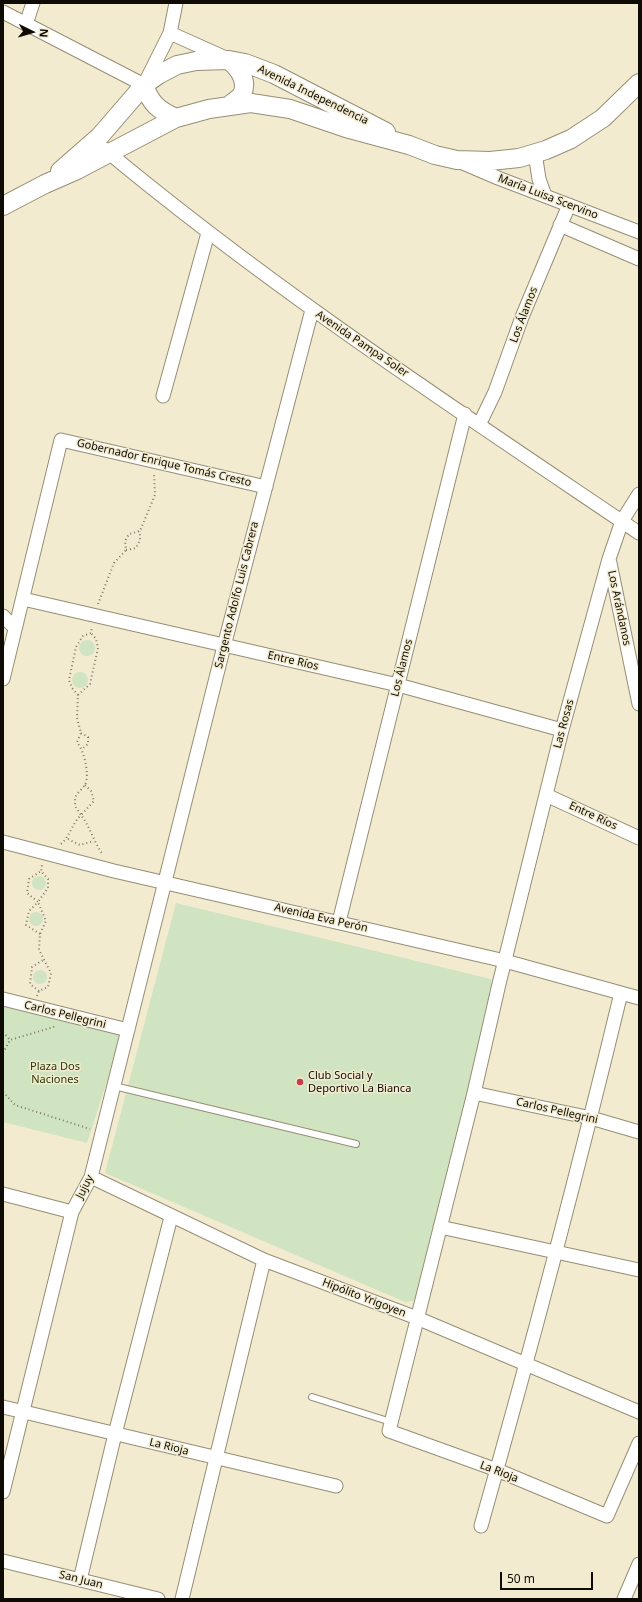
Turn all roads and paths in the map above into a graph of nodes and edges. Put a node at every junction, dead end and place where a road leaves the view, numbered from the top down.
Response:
1 (33, 3) edge
2 (176, 3) edge
3 (3, 12) edge
4 (26, 24) junction
5 (170, 33) junction
6 (229, 60) junction
7 (639, 83) edge
8 (144, 85) junction
9 (230, 105) junction
10 (176, 118) junction
11 (94, 141) junction
12 (409, 145) junction
13 (108, 153) junction
14 (535, 153) junction
15 (458, 160) junction
16 (45, 184) junction
17 (545, 196) junction
18 (569, 205) junction
19 (3, 206) edge
20 (560, 225) junction
21 (639, 232) edge
22 (208, 233) junction
23 (639, 259) edge
24 (312, 310) junction
25 (163, 396) dead end
26 (465, 414) junction
27 (479, 425) junction
28 (153, 461) junction
29 (266, 487) junction
30 (639, 494) edge
31 (622, 522) junction
32 (140, 531) junction
33 (639, 533) edge
34 (126, 550) junction
35 (609, 560) junction
36 (23, 598) junction
37 (94, 615) junction
38 (3, 616) edge
39 (15, 628) junction
40 (91, 633) junction
41 (224, 646) junction
42 (3, 679) edge
43 (637, 682) edge
44 (398, 685) junction
45 (78, 695) junction
46 (639, 704) edge
47 (562, 730) junction
48 (81, 733) junction
49 (82, 749) junction
50 (85, 785) junction
51 (546, 795) junction
52 (81, 815) junction
53 (639, 838) edge
54 (68, 839) junction
55 (94, 841) junction
56 (3, 842) edge
57 (50, 854) junction
58 (42, 871) junction
59 (114, 871) junction
60 (166, 882) junction
61 (38, 902) junction
62 (339, 922) junction
63 (40, 934) junction
64 (43, 960) junction
65 (505, 961) junction
66 (39, 991) junction
67 (621, 993) junction
68 (639, 998) edge
69 (3, 999) edge
70 (32, 1006) junction
71 (60, 1025) dead end
72 (128, 1030) junction
73 (3, 1032) edge
74 (10, 1040) junction
75 (3, 1054) edge
76 (114, 1086) junction
77 (3, 1092) edge
78 (474, 1093) junction
79 (591, 1118) junction
80 (639, 1132) edge
81 (102, 1133) junction
82 (356, 1144) dead end
83 (91, 1177) junction
84 (3, 1194) edge
85 (72, 1212) junction
86 (171, 1217) junction
87 (440, 1227) junction
88 (556, 1252) junction
89 (264, 1260) junction
90 (639, 1270) edge
91 (417, 1318) junction
92 (527, 1364) junction
93 (312, 1397) dead end
94 (3, 1407) edge
95 (22, 1412) junction
96 (639, 1412) edge
97 (390, 1426) junction
98 (115, 1434) junction
99 (639, 1443) edge
100 (216, 1458) junction
101 (497, 1470) junction
102 (336, 1486) dead end
103 (3, 1492) edge
104 (481, 1526) dead end
105 (3, 1561) edge
106 (639, 1564) edge
107 (80, 1580) junction
108 (158, 1599) edge
109 (182, 1599) edge
110 (624, 1599) edge

1 - 4 street
2 - 5 street
3 - 4 street
4 - 8 street
5 - 6 street
5 - 8 street
6 - 8 main road, Avenida Independencia
6 - 9 main road
6 - 12 main road, Avenida Independencia
7 - 14 main road, Avenida Independencia
8 - 10 main road
8 - 11 main road, Avenida Independencia
9 - 10 main road, Avenida Independencia
9 - 12 main road, Avenida Independencia
10 - 13 main road, Avenida Independencia
11 - 13 street, Avenida Pampa Soler
11 - 16 main road, Avenida Independencia
12 - 15 main road, Avenida Independencia
13 - 16 main road, Avenida Independencia
13 - 22 street, Avenida Pampa Soler
14 - 15 main road, Avenida Independencia
14 - 17 street
15 - 17 street, María Luisa Scervino
16 - 19 main road, Avenida Independencia
17 - 18 street, María Luisa Scervino
18 - 20 street, Los Álamos
18 - 21 street, María Luisa Scervino
20 - 23 street
20 - 27 street, Los Álamos
22 - 24 street, Avenida Pampa Soler
22 - 25 street
24 - 26 street, Avenida Pampa Soler
24 - 29 street, Sargento Adolfo Luis Cabrera
26 - 27 street, Avenida Pampa Soler
26 - 44 street, Los Álamos
27 - 31 street, Avenida Pampa Soler
28 - 29 street, Gobernador Enrique Tomás Cresto
28 - 32 path
28 - 36 street, Gobernador Enrique Tomás Cresto
29 - 41 street, Sargento Adolfo Luis Cabrera
30 - 31 street, Las Rosas
31 - 33 street, Avenida Pampa Soler
31 - 35 street, Las Rosas
32 - 34 path
32 - 34 path
34 - 37 path
35 - 43 street, Los Arándanos
35 - 47 street, Las Rosas
36 - 37 street, Entre Ríos
36 - 39 street
37 - 40 path
37 - 41 street, Entre Ríos
38 - 39 street
39 - 42 street
40 - 45 path
40 - 45 path
41 - 44 street, Entre Ríos
41 - 60 street, Sargento Adolfo Luis Cabrera
43 - 46 street, Los Arándanos
44 - 47 street, Entre Ríos
44 - 62 street, Los Álamos
45 - 48 path
47 - 51 street, Las Rosas
48 - 49 path
48 - 49 path
49 - 50 path
50 - 52 path
50 - 52 path
51 - 53 street, Entre Ríos
51 - 65 street, Las Rosas
52 - 54 path
52 - 55 path
54 - 55 path
54 - 57 path
55 - 59 path
56 - 57 street, Avenida Eva Perón
57 - 58 path
57 - 59 street, Avenida Eva Perón
58 - 61 path
58 - 61 path
59 - 60 street, Avenida Eva Perón
60 - 62 street, Avenida Eva Perón
60 - 72 street, Jujuy
61 - 63 path
61 - 63 path
62 - 65 street, Avenida Eva Perón
63 - 64 path
64 - 66 path
64 - 66 path
65 - 67 street, Avenida Eva Perón
65 - 78 street, Las Rosas
66 - 70 path
67 - 68 street, Avenida Eva Perón
67 - 79 street
69 - 70 street, Carlos Pellegrini
70 - 72 street, Carlos Pellegrini
71 - 74 path
72 - 76 street, Jujuy
73 - 74 path
74 - 75 path
76 - 81 street, Jujuy
76 - 82 lane
77 - 81 path
78 - 79 street, Carlos Pellegrini
78 - 87 street, Las Rosas
79 - 80 street, Carlos Pellegrini
79 - 88 street
81 - 83 street, Jujuy
83 - 85 street, Jujuy
83 - 86 street, Hipólito Yrigoyen
84 - 85 street
85 - 95 street, Jujuy
86 - 89 street, Hipólito Yrigoyen
86 - 98 street
87 - 88 street
87 - 91 street, Las Rosas
88 - 90 street
88 - 92 street
89 - 91 street, Hipólito Yrigoyen
89 - 100 street
91 - 92 street, Hipólito Yrigoyen
91 - 97 street, Las Rosas
92 - 96 street, Hipólito Yrigoyen
92 - 101 street
93 - 97 lane
94 - 95 street, La Rioja
95 - 98 street, La Rioja
95 - 103 street, Jujuy
97 - 101 street, La Rioja
98 - 100 street, La Rioja
98 - 107 street
99 - 101 street, La Rioja
100 - 102 street, La Rioja
100 - 109 street
101 - 104 street
105 - 107 street, San Juan
106 - 110 street
107 - 108 street, San Juan

